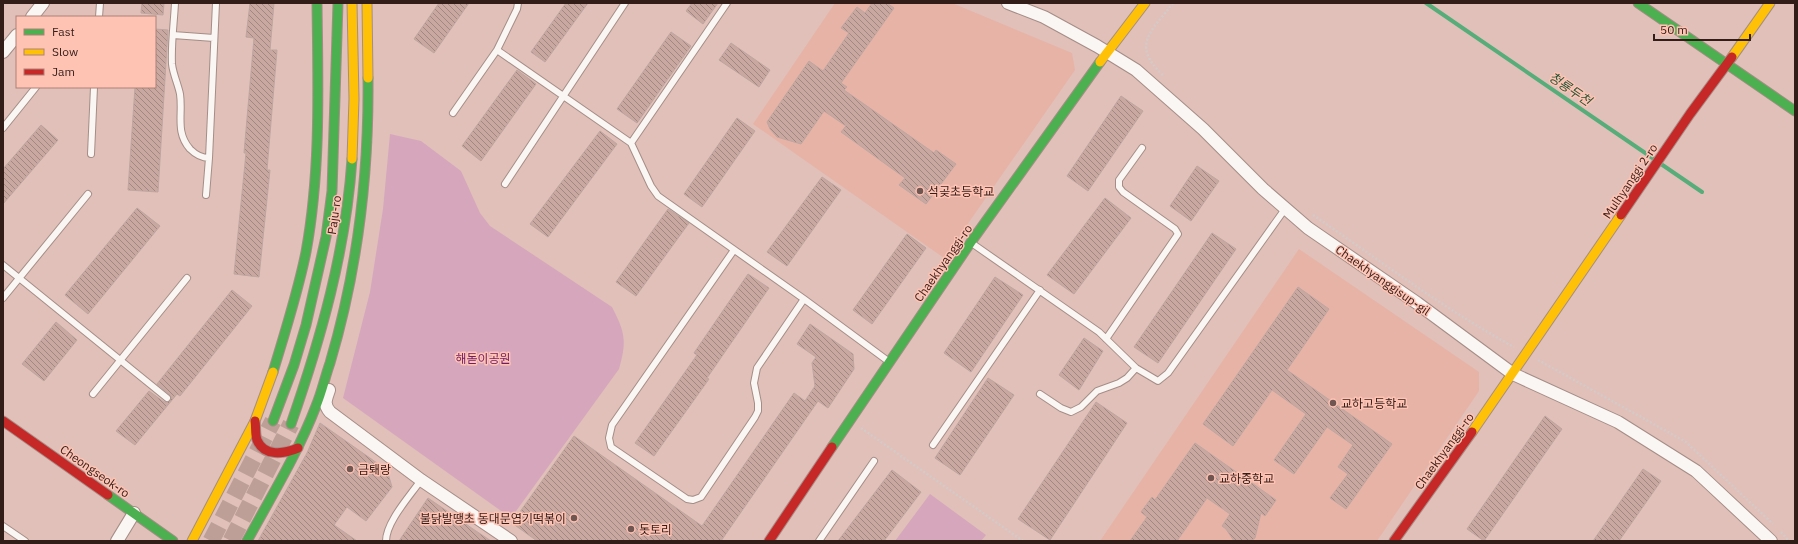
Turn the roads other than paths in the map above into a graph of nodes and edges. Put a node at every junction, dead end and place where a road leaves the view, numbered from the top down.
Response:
1 (43, 3) edge
2 (100, 3) edge
3 (175, 3) edge
4 (216, 3) edge
5 (318, 3) edge
6 (338, 3) edge
7 (352, 3) edge
8 (367, 3) edge
9 (518, 3) edge
10 (624, 3) edge
11 (727, 3) edge
12 (1008, 3) edge
13 (1145, 3) edge
14 (1638, 3) edge
15 (1770, 3) edge
16 (33, 16) edge
17 (99, 16) edge
18 (173, 35) junction
19 (16, 36) edge
20 (214, 38) junction
21 (497, 50) junction
22 (3, 52) edge
23 (1106, 52) junction
24 (1727, 64) junction
25 (35, 88) edge
26 (94, 88) edge
27 (562, 95) junction
28 (1795, 112) edge
29 (453, 113) dead end
30 (367, 126) junction
31 (3, 128) edge
32 (631, 143) junction
33 (1142, 148) dead end
34 (91, 154) dead end
35 (209, 158) junction
36 (505, 184) dead end
37 (88, 194) dead end
38 (206, 195) dead end
39 (1286, 209) junction
40 (971, 243) junction
41 (734, 250) junction
42 (3, 265) edge
43 (19, 278) junction
44 (187, 278) dead end
45 (1040, 290) junction
46 (3, 298) edge
47 (804, 299) junction
48 (1106, 339) junction
49 (120, 360) junction
50 (889, 362) junction
51 (1136, 368) junction
52 (1513, 374) junction
53 (93, 394) dead end
54 (1040, 394) dead end
55 (167, 398) dead end
56 (273, 420) tunnel mouth
57 (3, 421) edge
58 (255, 421) junction
59 (291, 424) tunnel mouth
60 (933, 445) dead end
61 (298, 448) junction
62 (874, 461) dead end
63 (421, 480) junction
64 (134, 513) junction
65 (3, 526) edge
66 (1397, 540) edge
67 (25, 541) edge
68 (117, 541) edge
69 (173, 541) edge
70 (192, 541) edge
71 (247, 541) edge
72 (386, 541) edge
73 (511, 541) edge
74 (769, 541) edge
75 (819, 541) edge
76 (1771, 541) edge

1 - 16 street
2 - 17 lane
3 - 18 lane
4 - 20 lane
5 - 58 main road
6 - 56 main road, Paju-ro
7 - 59 main road, Paju-ro
8 - 30 main road
9 - 21 lane
10 - 27 lane
11 - 32 lane
12 - 23 street, Chaekhyanggisup-gil
13 - 23 main road, Chaekhyanggi-ro
14 - 24 main road
15 - 24 main road, Mulhyanggi 2-ro
18 - 20 lane
18 - 35 lane
19 - 22 street
20 - 35 lane
21 - 27 lane
21 - 29 lane
23 - 39 street, Chaekhyanggisup-gil
23 - 40 main road, Chaekhyanggi-ro
24 - 28 main road
24 - 52 main road, Mulhyanggi 2-ro
25 - 31 lane
26 - 34 lane
27 - 32 lane
27 - 36 lane
30 - 61 main road
30 - 63 street
32 - 41 lane
33 - 48 lane
35 - 38 lane
37 - 43 lane
39 - 51 lane
39 - 52 street, Chaekhyanggisup-gil
40 - 45 lane
40 - 50 main road, Chaekhyanggi-ro
41 - 47 lane
41 - 47 lane
42 - 43 lane
43 - 46 lane
43 - 49 lane
44 - 49 lane
45 - 48 lane
45 - 60 lane
47 - 50 lane
48 - 51 lane
49 - 53 lane
49 - 55 lane
50 - 74 main road, Chaekhyanggi-ro
51 - 54 lane
52 - 66 main road, Chaekhyanggi-ro
52 - 76 street, Chaekhyanggisup-gil
57 - 64 main road, Cheongseok-ro
58 - 61 main road
58 - 70 main road
61 - 71 main road
62 - 75 lane
63 - 72 lane
63 - 73 street
64 - 68 street
64 - 69 main road, Cheongseok-ro
65 - 67 lane

